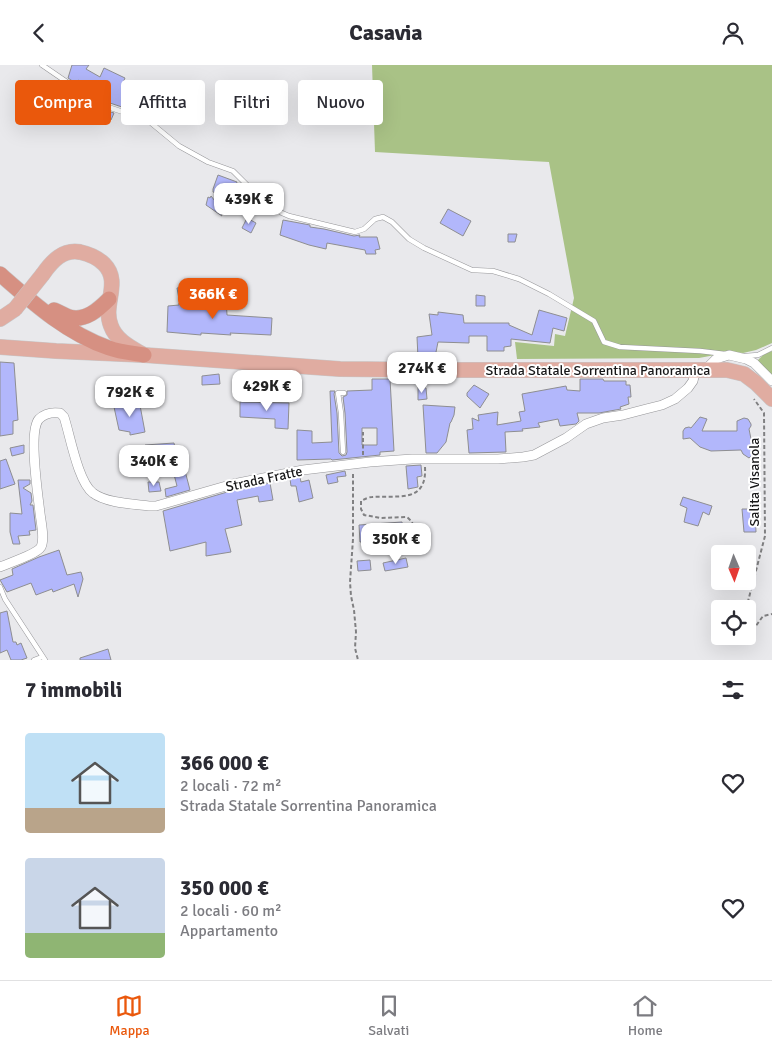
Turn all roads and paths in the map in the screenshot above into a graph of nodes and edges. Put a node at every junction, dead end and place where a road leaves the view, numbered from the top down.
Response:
1 (42, 65) edge
2 (0, 273) edge
3 (109, 299) junction
4 (30, 300) junction
5 (0, 319) edge
6 (0, 347) edge
7 (772, 348) edge
8 (144, 355) junction
9 (730, 355) junction
10 (701, 369) junction
11 (772, 381) edge
12 (344, 393) dead end
13 (772, 399) edge
14 (764, 413) dead end
15 (363, 432) dead end
16 (343, 452) dead end
17 (362, 462) junction
18 (424, 462) dead end
19 (353, 463) junction
20 (410, 538) dead end
21 (0, 567) edge
22 (0, 587) edge
23 (748, 600) edge
24 (772, 614) edge
25 (756, 626) edge
26 (44, 658) edge
27 (34, 660) edge
28 (358, 660) edge

1 - 9 lane
2 - 4 highway
3 - 4 highway
3 - 5 main road, bridge
3 - 8 main road
4 - 8 highway
6 - 8 main road, Strada Statale Sorrentina Panoramica
7 - 9 lane
8 - 10 main road, Strada Statale Sorrentina Panoramica
9 - 10 street
9 - 11 street
10 - 13 main road, Strada Statale Sorrentina Panoramica
10 - 17 street, Strada Fratte
12 - 16 lane
14 - 23 path, Salita Visanola
15 - 17 path
17 - 19 street, Strada Fratte
18 - 20 path
19 - 21 street, Strada Fratte
19 - 28 path
22 - 26 lane
24 - 25 path
26 - 27 lane

